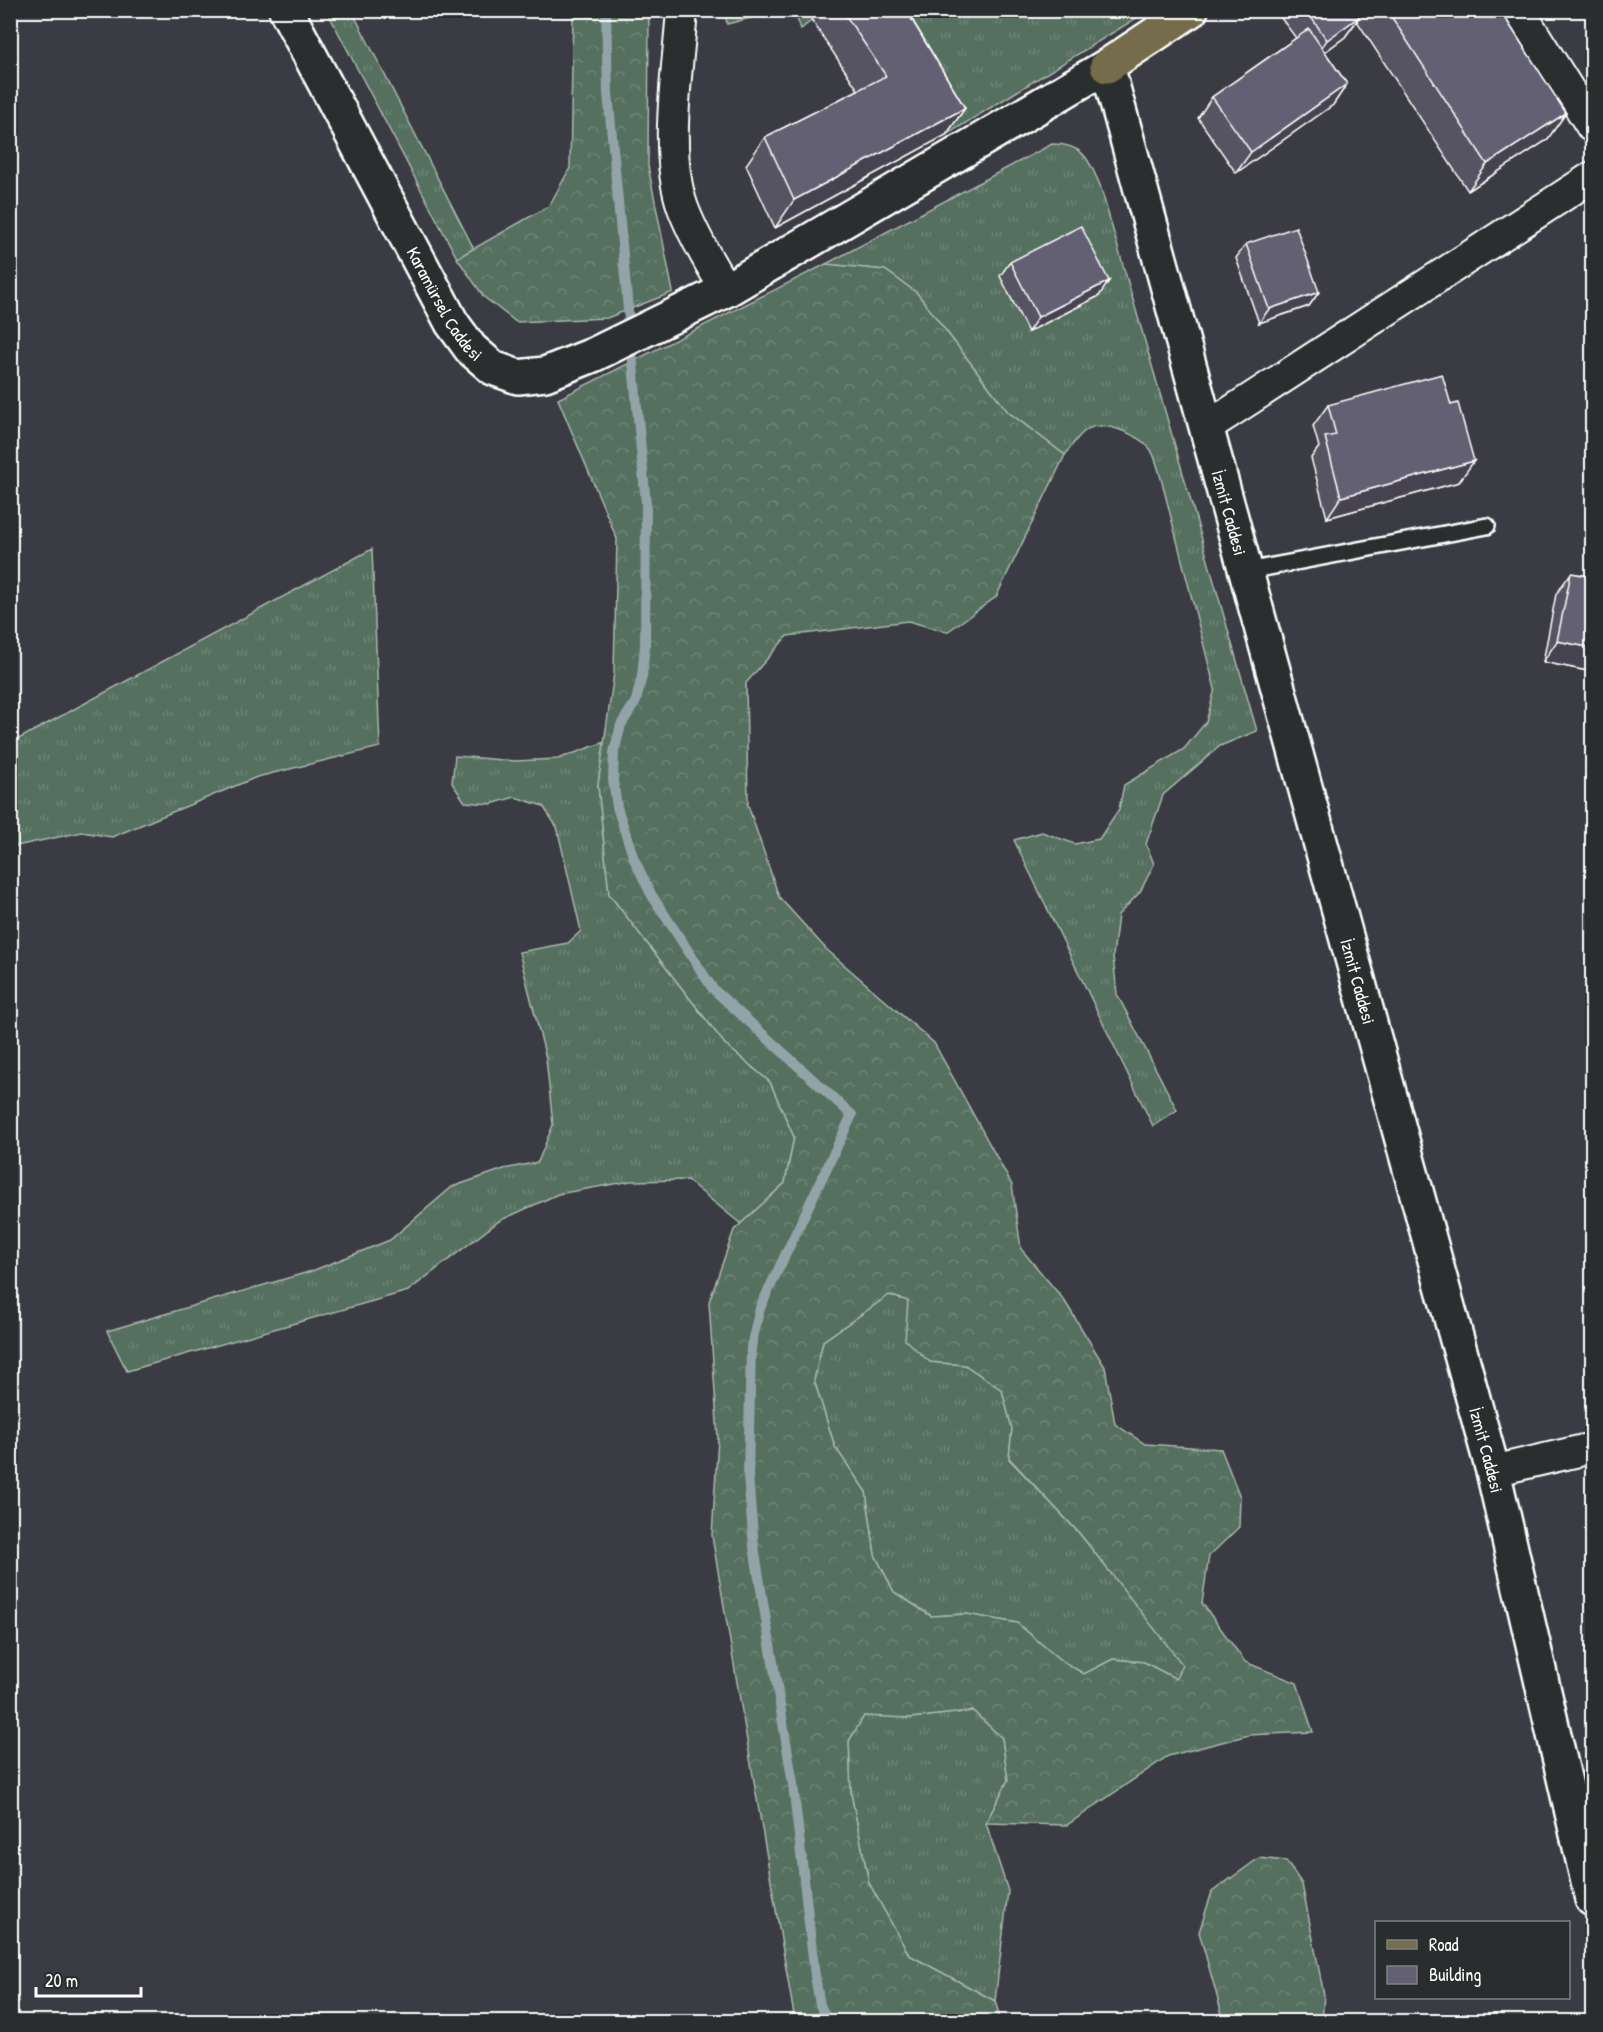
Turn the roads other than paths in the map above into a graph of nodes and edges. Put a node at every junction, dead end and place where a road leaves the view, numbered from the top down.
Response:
1 (286, 10) edge
2 (682, 10) edge
3 (1191, 10) edge
4 (1519, 10) edge
5 (1107, 66) junction
6 (1593, 127) edge
7 (1593, 177) edge
8 (726, 290) junction
9 (1207, 426) junction
10 (1487, 526) dead end
11 (1247, 571) junction
12 (1593, 1448) edge
13 (1493, 1471) junction
14 (1593, 1899) edge

1 - 8 main road, Karamürsel Caddesi
2 - 8 street
3 - 5 main road
4 - 6 street
5 - 8 main road, Karamürsel Caddesi
5 - 9 main road, İzmit Caddesi
7 - 9 street
9 - 11 main road, İzmit Caddesi
10 - 11 lane
11 - 13 main road, İzmit Caddesi
12 - 13 street
13 - 14 main road, İzmit Caddesi

